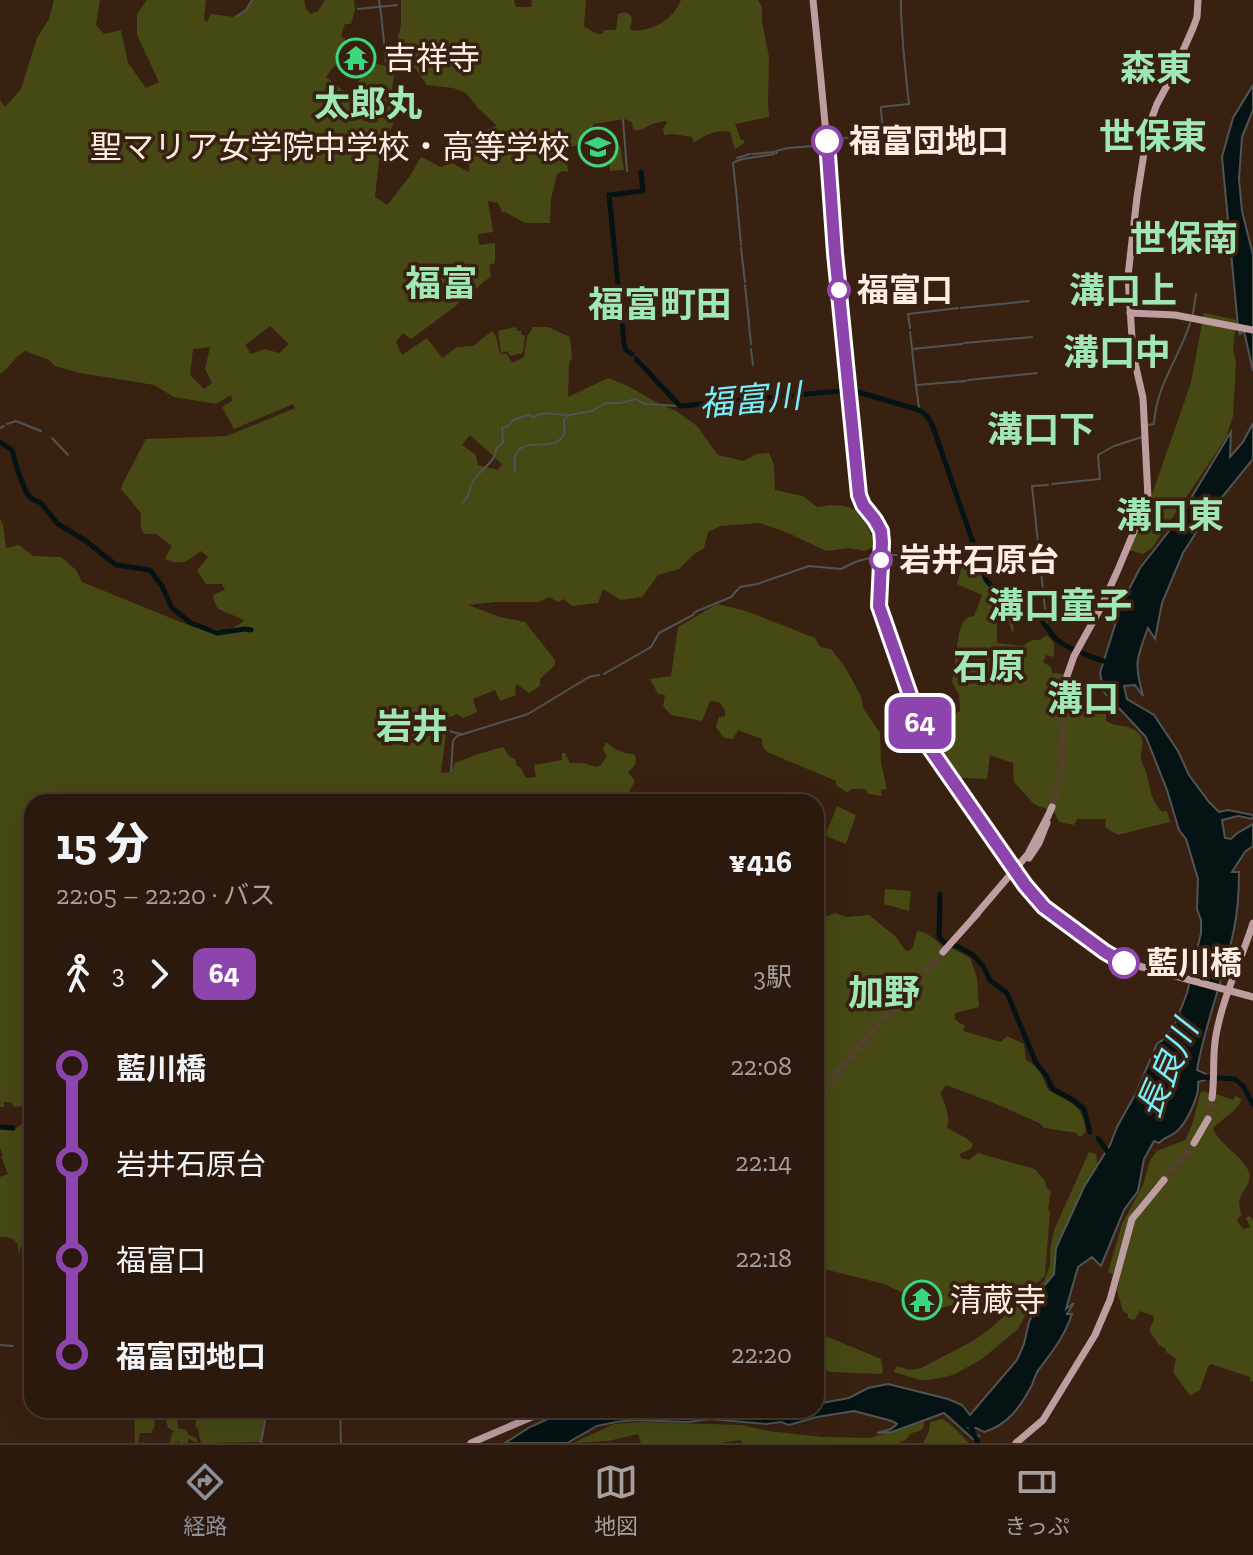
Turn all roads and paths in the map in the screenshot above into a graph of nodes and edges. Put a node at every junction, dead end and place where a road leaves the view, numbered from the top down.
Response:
1 (813, 0) edge
2 (1198, 0) edge
3 (1130, 313) junction
4 (1253, 330) edge
5 (1067, 676) tunnel mouth
6 (1052, 807) tunnel mouth
7 (1048, 817) junction
8 (1015, 870) junction
9 (1001, 886) junction
10 (974, 917) junction
11 (1253, 923) edge
12 (959, 934) junction
13 (944, 952) tunnel mouth
14 (1226, 990) junction
15 (1253, 997) edge
16 (1212, 1098) tunnel mouth
17 (1208, 1119) tunnel mouth
18 (1194, 1143) tunnel mouth
19 (1164, 1180) tunnel mouth
20 (528, 1418) edge
21 (471, 1443) edge
22 (1016, 1443) edge

1 - 8 main road
2 - 3 main road
3 - 4 main road
3 - 5 main road
6 - 7 main road
7 - 8 main road, bridge
7 - 10 main road, bridge
8 - 9 main road
8 - 14 main road
9 - 10 main road, bridge
9 - 12 main road, bridge
10 - 12 main road
11 - 14 main road
12 - 13 main road
14 - 15 main road
14 - 16 main road
17 - 18 main road
19 - 22 main road
20 - 21 main road

